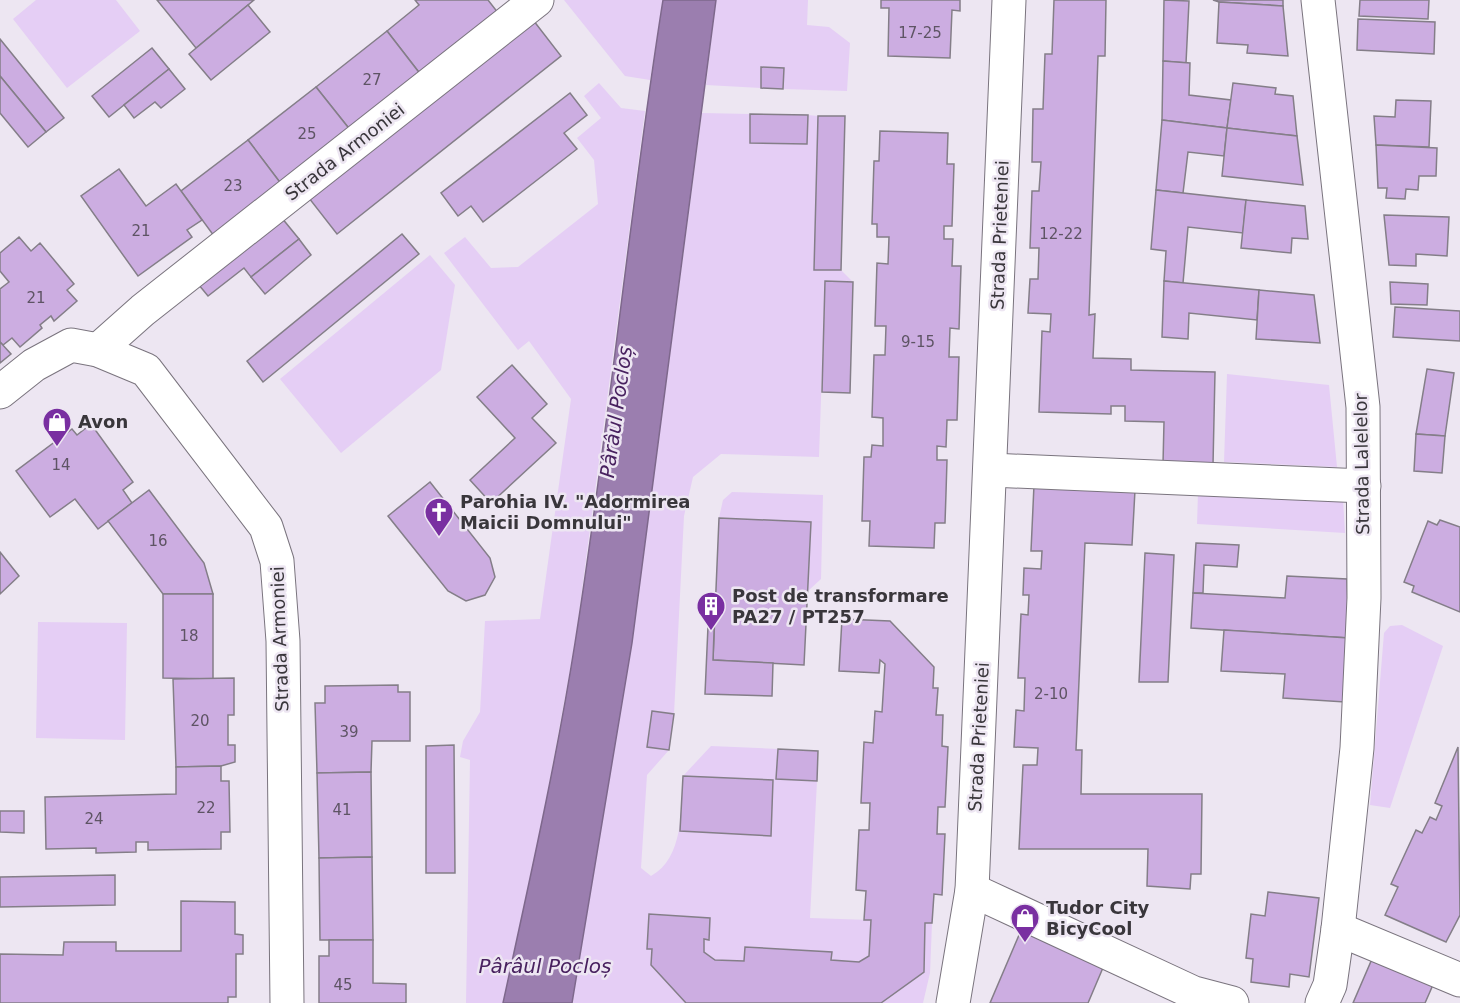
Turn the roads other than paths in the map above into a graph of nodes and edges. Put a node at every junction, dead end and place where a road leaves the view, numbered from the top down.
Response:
1 (537, 0) edge
2 (1010, 0) edge
3 (1318, 0) edge
4 (98, 350) junction
5 (0, 392) edge
6 (991, 470) junction
7 (1364, 486) junction
8 (972, 890) junction
9 (1338, 929) junction
10 (1460, 980) edge
11 (287, 1003) edge
12 (953, 1003) edge
13 (1232, 1003) edge
14 (1322, 1003) edge

1 - 4 street, Strada Armoniei
2 - 6 street, Strada Prieteniei
3 - 7 street, Strada Lalelelor
4 - 5 street, Strada Armoniei
4 - 11 street, Strada Armoniei
6 - 7 street
6 - 8 street, Strada Prieteniei
7 - 9 street, Strada Lalelelor
8 - 12 street, Strada Prieteniei
8 - 13 street
9 - 10 street
9 - 14 street, Strada Lalelelor

